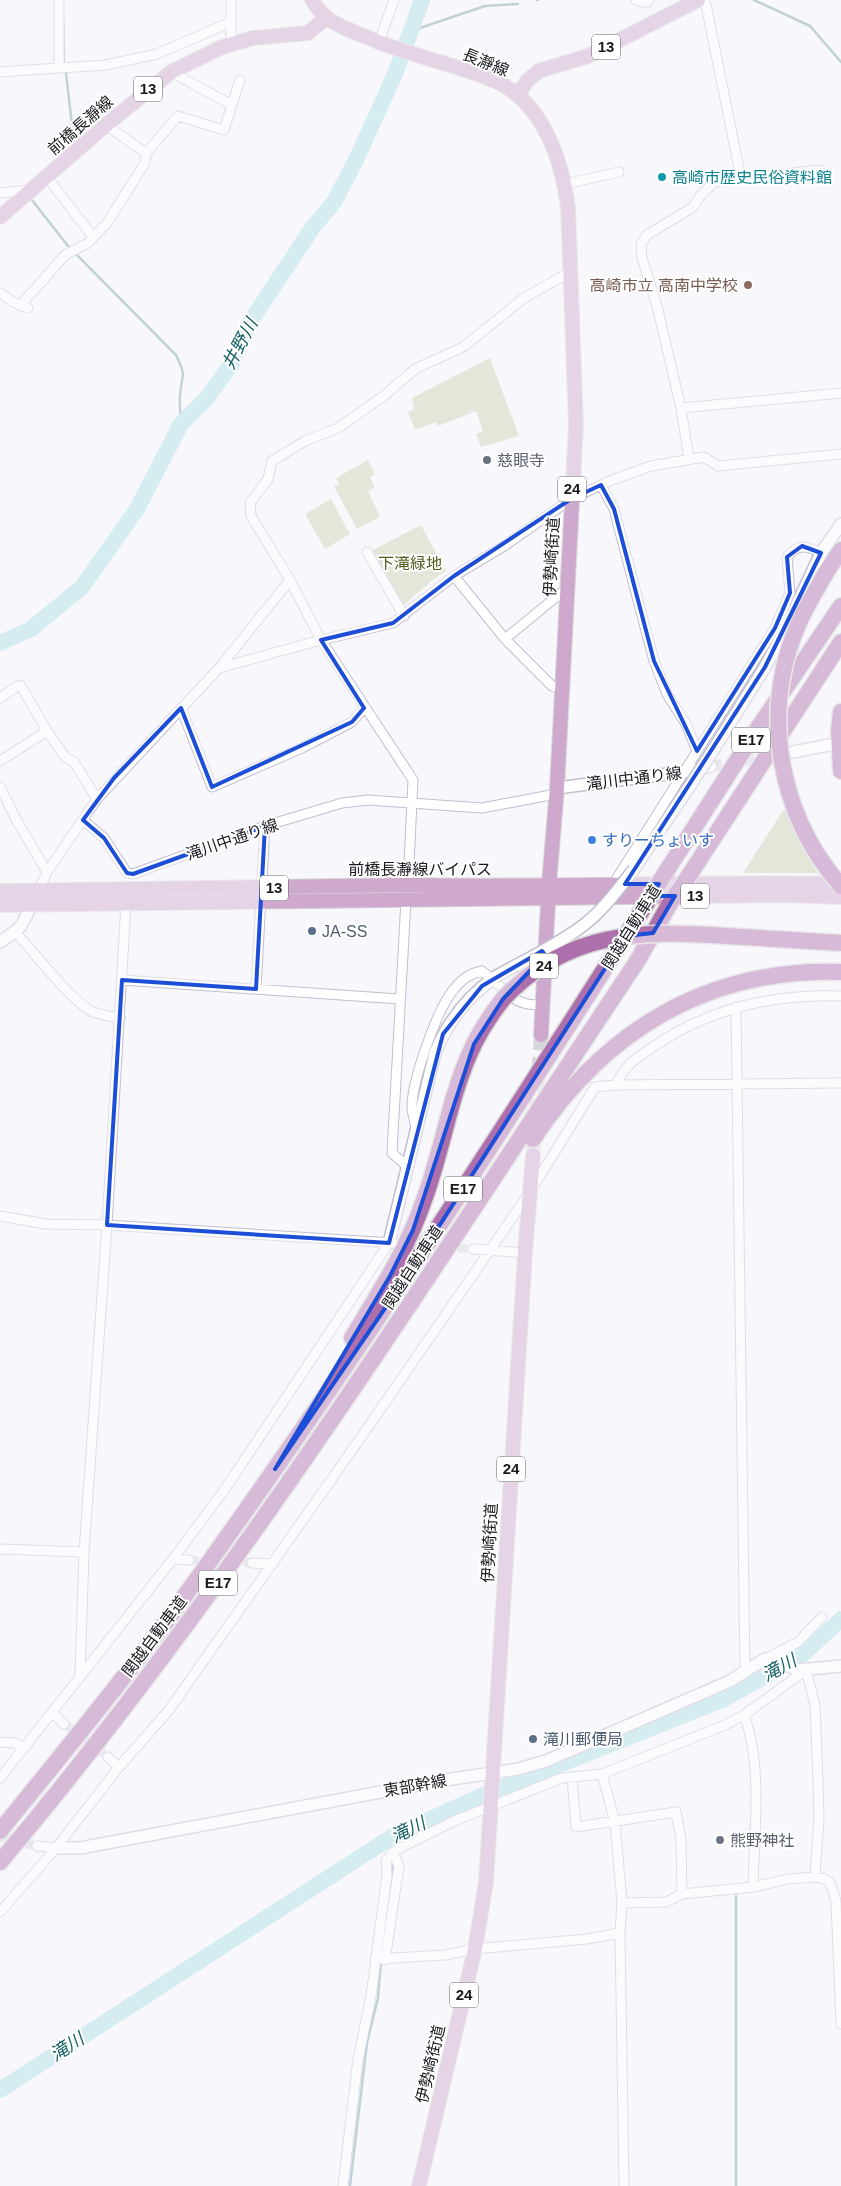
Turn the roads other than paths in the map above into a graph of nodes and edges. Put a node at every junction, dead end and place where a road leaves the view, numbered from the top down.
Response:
1 (59, 0) edge
2 (231, 0) edge
3 (312, 0) edge
4 (394, 0) edge
5 (636, 0) edge
6 (649, 0) edge
7 (698, 0) edge
8 (705, 0) edge
9 (326, 18) junction
10 (231, 22) junction
11 (231, 44) junction
12 (382, 44) junction
13 (60, 68) junction
14 (0, 72) edge
15 (171, 72) junction
16 (240, 80) dead end
17 (517, 95) junction
18 (232, 104) junction
19 (106, 125) junction
20 (146, 153) junction
21 (820, 170) dead end
22 (619, 172) dead end
23 (47, 177) junction
24 (741, 178) junction
25 (565, 184) junction
26 (32, 189) junction
27 (0, 193) edge
28 (0, 217) edge
29 (93, 237) junction
30 (570, 272) junction
31 (0, 293) edge
32 (841, 393) edge
33 (681, 408) junction
34 (841, 454) edge
35 (689, 459) junction
36 (601, 486) junction
37 (572, 499) junction
38 (841, 524) edge
39 (841, 550) edge
40 (366, 552) dead end
41 (821, 553) junction
42 (454, 576) junction
43 (290, 580) junction
44 (567, 588) junction
45 (841, 606) edge
46 (404, 616) junction
47 (505, 638) junction
48 (321, 640) junction
49 (841, 642) edge
50 (219, 668) junction
51 (561, 688) junction
52 (0, 698) edge
53 (181, 708) junction
54 (364, 708) junction
55 (841, 712) edge
56 (47, 731) junction
57 (829, 745) dead end
58 (697, 751) junction
59 (792, 752) dead end
60 (711, 760) junction
61 (0, 761) edge
62 (841, 771) edge
63 (683, 772) junction
64 (0, 787) edge
65 (556, 791) junction
66 (97, 799) junction
67 (411, 803) junction
68 (83, 820) junction
69 (266, 826) junction
70 (47, 872) junction
71 (617, 878) dead end
72 (841, 885) edge
73 (408, 886) junction
74 (0, 891) edge
75 (39, 891) junction
76 (549, 891) junction
77 (261, 895) junction
78 (841, 897) edge
79 (406, 900) junction
80 (126, 903) junction
81 (0, 905) edge
82 (31, 905) junction
83 (16, 933) junction
84 (0, 942) edge
85 (841, 943) edge
86 (841, 972) edge
87 (122, 980) junction
88 (499, 986) junction
89 (256, 989) junction
90 (841, 996) edge
91 (399, 999) junction
92 (542, 1005) junction
93 (736, 1007) junction
94 (120, 1018) junction
95 (541, 1035) tunnel mouth
96 (841, 1083) edge
97 (738, 1084) junction
98 (616, 1085) junction
99 (416, 1128) junction
100 (533, 1155) tunnel mouth
101 (407, 1166) junction
102 (530, 1192) junction
103 (0, 1216) edge
104 (107, 1225) junction
105 (391, 1243) junction
106 (473, 1249) tunnel mouth
107 (489, 1249) junction
108 (525, 1253) junction
109 (420, 1291) junction
110 (275, 1470) junction
111 (0, 1549) edge
112 (84, 1552) junction
113 (174, 1559) junction
114 (189, 1560) tunnel mouth
115 (252, 1563) tunnel mouth
116 (272, 1564) junction
117 (822, 1617) dead end
118 (770, 1659) junction
119 (841, 1666) edge
120 (806, 1670) junction
121 (745, 1672) junction
122 (80, 1676) junction
123 (52, 1713) junction
124 (744, 1715) junction
125 (64, 1724) tunnel mouth
126 (0, 1742) edge
127 (24, 1748) junction
128 (108, 1757) tunnel mouth
129 (119, 1767) junction
130 (602, 1774) junction
131 (572, 1777) junction
132 (0, 1778) edge
133 (494, 1778) junction
134 (492, 1804) junction
135 (615, 1822) junction
136 (0, 1832) edge
137 (37, 1846) tunnel mouth
138 (56, 1848) junction
139 (393, 1852) junction
140 (0, 1862) edge
141 (816, 1877) junction
142 (753, 1887) junction
143 (682, 1894) junction
144 (838, 1901) edge
145 (622, 1903) junction
146 (0, 1912) edge
147 (620, 1933) junction
148 (475, 1949) junction
149 (375, 1959) junction
150 (385, 1960) junction
151 (841, 2024) edge
152 (343, 2186) edge
153 (419, 2186) edge
154 (624, 2186) edge

1 - 13 street
2 - 10 street
3 - 9 main road
4 - 12 street
5 - 6 street
7 - 17 main road, 長瀞線 / 13
8 - 24 street
9 - 11 main road, 前橋長瀞線 / 13
9 - 12 main road
10 - 11 street
10 - 13 street
11 - 15 main road, 前橋長瀞線 / 13
12 - 17 main road, 長瀞線
13 - 14 street
15 - 18 street
15 - 19 main road, 前橋長瀞線 / 13
16 - 18 street
17 - 25 main road, 伊勢崎街道 / 24
18 - 20 street
19 - 20 street
19 - 23 main road, 前橋長瀞線 / 13
20 - 29 street
21 - 24 street
22 - 25 street
23 - 26 main road, 前橋長瀞線 / 13
23 - 29 street
24 - 33 street
25 - 30 main road, 伊勢崎街道 / 24
26 - 27 street
26 - 28 main road, 前橋長瀞線 / 13
29 - 31 street
30 - 37 main road, 伊勢崎街道 / 24
30 - 43 street
32 - 33 street
33 - 35 street
34 - 35 street
35 - 36 street
36 - 37 street
36 - 58 street
37 - 42 street
37 - 44 main road, 伊勢崎街道 / 24
38 - 41 street
39 - 72 highway, bridge
40 - 46 street
41 - 58 street
41 - 60 street
42 - 46 street
42 - 47 street
43 - 48 street
43 - 50 street
44 - 47 street
44 - 51 main road, 伊勢崎街道 / 24
45 - 110 highway, 関越自動車道 / E17, bridge
46 - 48 street
47 - 51 street
48 - 50 street
48 - 54 street
49 - 109 highway, 関越自動車道 / E17, bridge
50 - 53 street
51 - 65 main road, 伊勢崎街道 / 24
52 - 56 street
53 - 54 street
53 - 66 street
54 - 67 street
55 - 62 highway
56 - 61 street
56 - 66 street
57 - 59 street
58 - 63 street
60 - 63 street, 滝川中通り線
60 - 88 street, bridge
63 - 65 street, 滝川中通り線
63 - 71 street
64 - 70 street
65 - 67 street, 滝川中通り線
65 - 76 main road, 伊勢崎街道 / 24
66 - 68 street
67 - 69 street, 滝川中通り線
67 - 73 street
68 - 69 street, 滝川中通り線
68 - 70 street
69 - 77 street
70 - 75 street
72 - 76 main road, 前橋長瀞線バイパス / 13
73 - 76 main road, 前橋長瀞線バイパス / 13
73 - 77 main road, 前橋長瀞線バイパス / 13
74 - 75 main road, 前橋長瀞線バイパス / 13
75 - 77 main road, 前橋長瀞線バイパス / 13
75 - 82 street
76 - 78 main road, 前橋長瀞線バイパス / 13
76 - 79 main road, 前橋長瀞線バイパス / 13
76 - 92 main road, 伊勢崎街道 / 24
77 - 79 main road, 前橋長瀞線バイパス / 13
77 - 80 main road, 前橋長瀞線バイパス / 13
77 - 89 street
79 - 91 street
80 - 82 main road, 前橋長瀞線バイパス / 13
80 - 87 street
81 - 82 main road, 前橋長瀞線バイパス / 13
82 - 83 street
83 - 84 street
83 - 94 street
85 - 88 highway, bridge
86 - 109 highway
87 - 89 street
87 - 94 street
88 - 92 street
88 - 99 street
88 - 99 street
88 - 110 highway
89 - 91 street
90 - 93 street
91 - 101 street
92 - 95 main road, 伊勢崎街道 / 24
93 - 97 street
93 - 98 street
94 - 104 street
96 - 97 street
97 - 98 street
97 - 121 street
98 - 102 street
99 - 101 street
100 - 102 main road, 伊勢崎街道 / 24
101 - 105 street
102 - 107 street
102 - 108 main road, 伊勢崎街道 / 24
103 - 104 street
104 - 105 street
104 - 112 street
105 - 113 street
106 - 107 street
107 - 108 street
107 - 116 street
108 - 133 main road, 伊勢崎街道 / 24
109 - 140 highway, 関越自動車道 / E17
110 - 136 highway, 関越自動車道 / E17
111 - 112 street
112 - 122 street
113 - 114 street
113 - 122 street
115 - 116 street
116 - 129 street
117 - 118 street
118 - 120 street
118 - 121 street, 東部幹線
119 - 120 street
120 - 124 street
120 - 141 street
121 - 133 street, 東部幹線
122 - 123 street
123 - 125 street
123 - 127 street
124 - 130 street
124 - 142 street
126 - 127 street
127 - 132 street
128 - 129 street
129 - 138 street
130 - 131 street
130 - 135 street
131 - 134 street
131 - 135 street
133 - 134 main road, 24
133 - 138 street, 東部幹線
134 - 139 street
134 - 148 main road, 伊勢崎街道 / 24
135 - 143 street
135 - 145 street
137 - 138 street, 東部幹線
138 - 146 street
139 - 149 street
139 - 150 street
141 - 142 street
141 - 144 street
142 - 143 street
143 - 145 street
144 - 151 street
145 - 147 street
147 - 148 street
147 - 154 street
148 - 150 street
148 - 153 main road, 伊勢崎街道 / 24
149 - 150 street
149 - 152 street

